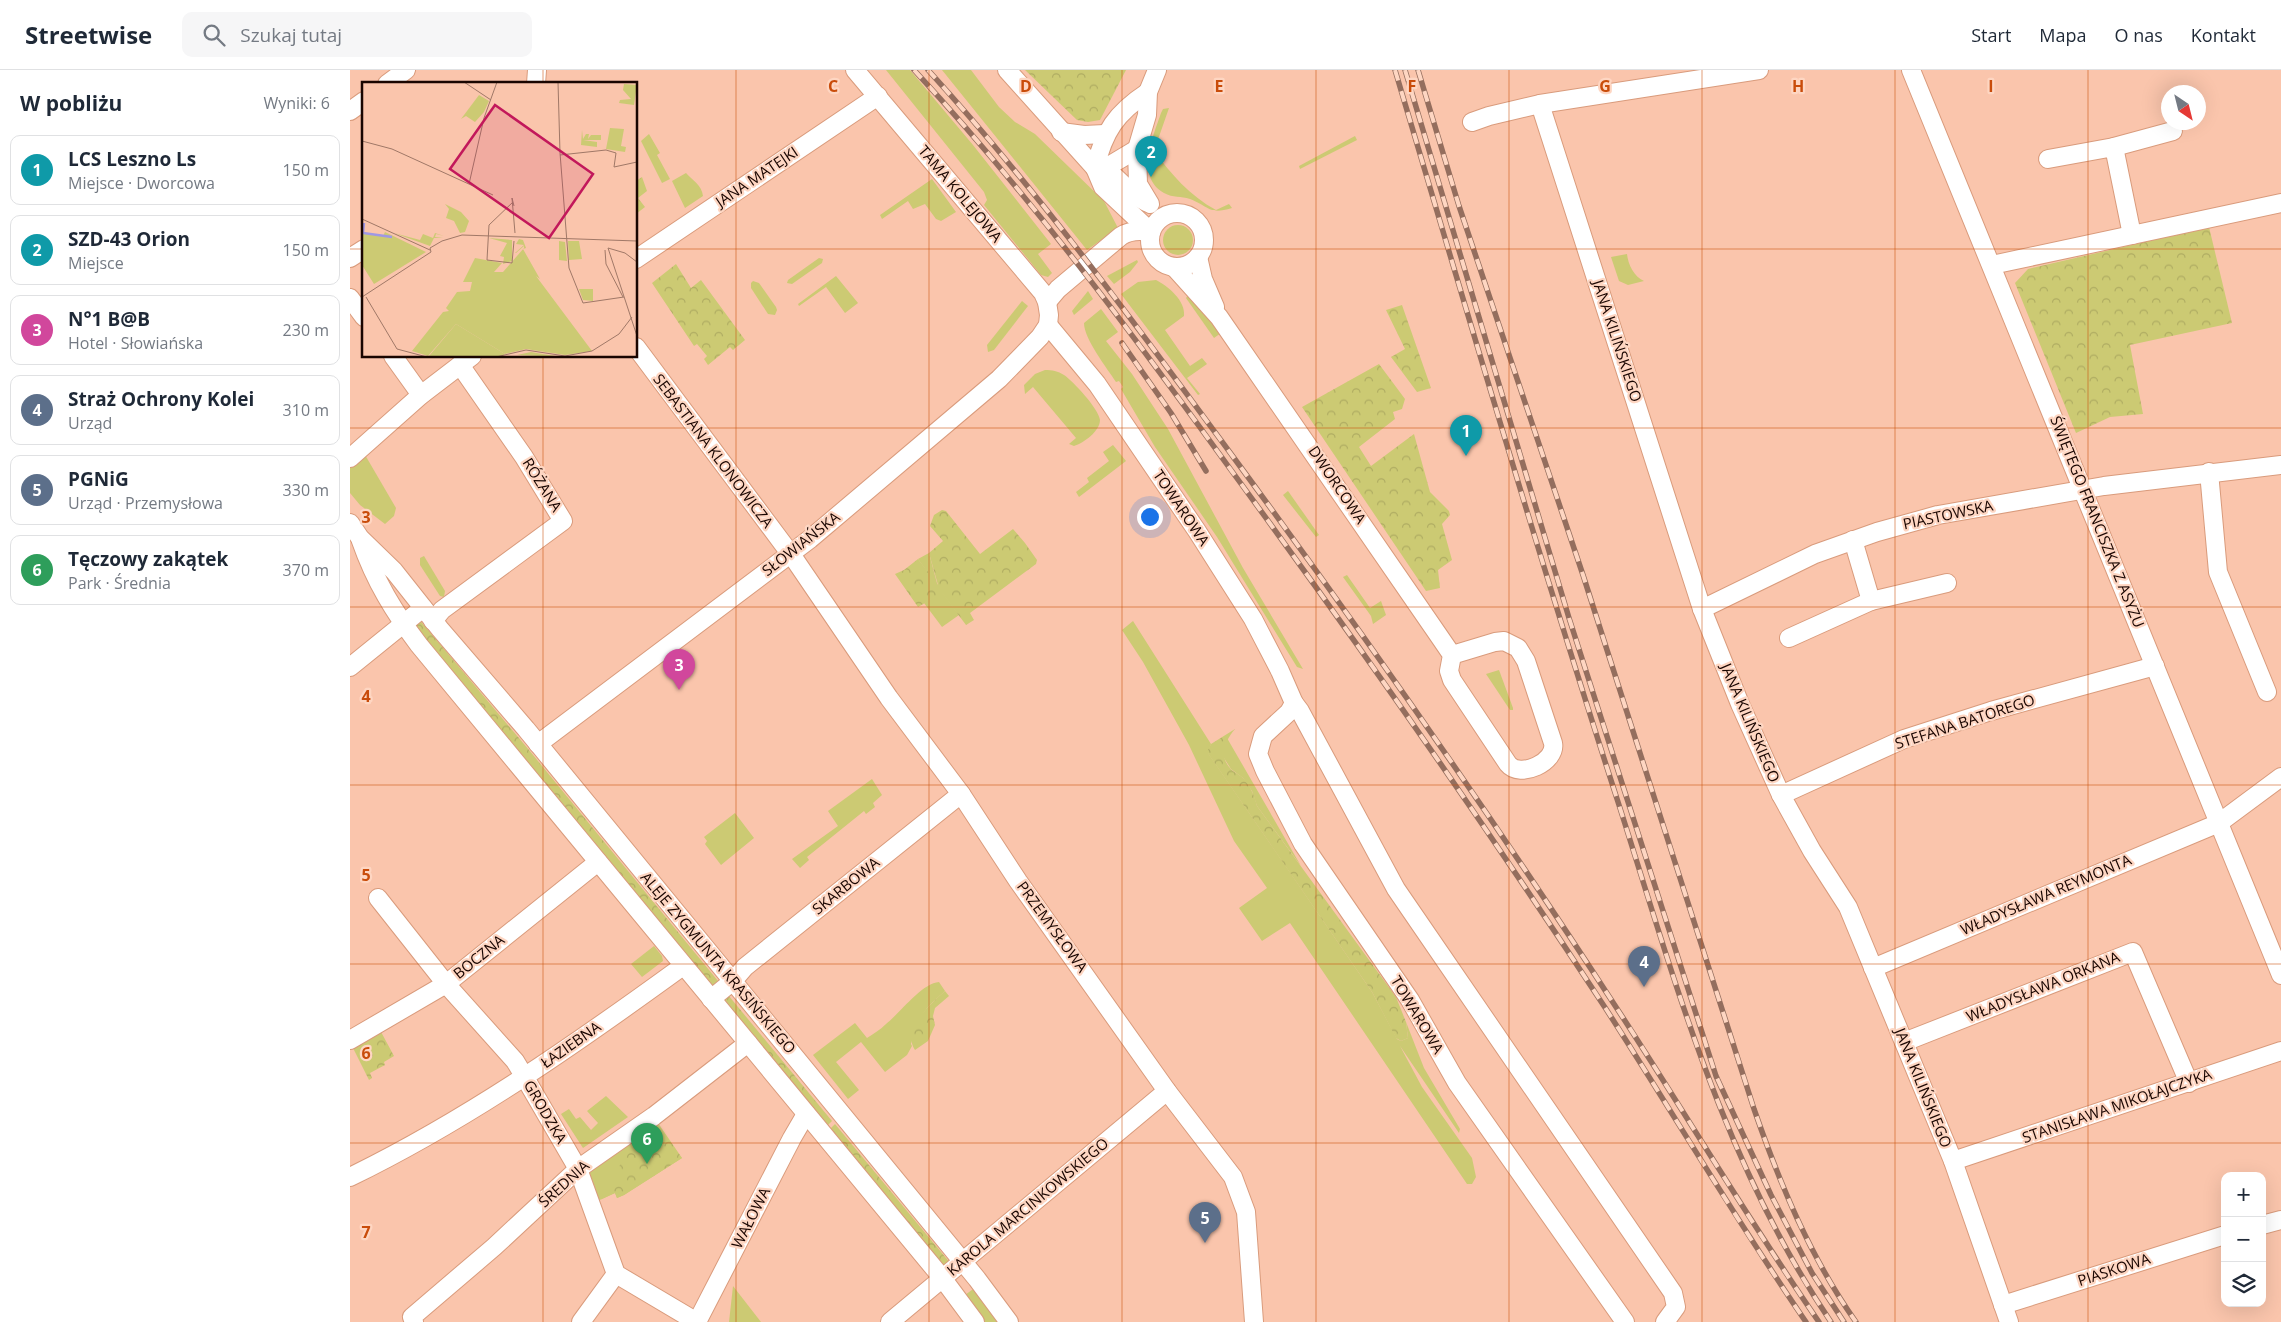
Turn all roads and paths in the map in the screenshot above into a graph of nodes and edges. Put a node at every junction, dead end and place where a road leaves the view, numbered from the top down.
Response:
1 (406, 70) edge
2 (856, 70) edge
3 (1007, 70) edge
4 (1157, 70) edge
5 (1759, 70) edge
6 (1911, 70) edge
7 (390, 82) edge
8 (1148, 92) junction
9 (878, 96) junction
10 (362, 102) edge
11 (1540, 104) junction
12 (350, 111) edge
13 (1472, 122) dead end
14 (1061, 132) junction
15 (2172, 132) dead end
16 (1105, 134) junction
17 (2114, 147) junction
18 (1138, 149) junction
19 (2048, 159) dead end
20 (1095, 168) junction
21 (2281, 202) edge
22 (1150, 204) junction
23 (1172, 214) junction
24 (1151, 232) junction
25 (2132, 235) junction
26 (1116, 240) junction
27 (362, 250) edge
28 (1153, 252) junction
29 (1198, 257) junction
30 (350, 258) edge
31 (638, 258) edge
32 (1992, 265) junction
33 (1174, 267) junction
34 (350, 298) edge
35 (1047, 302) junction
36 (362, 314) edge
37 (1220, 317) junction
38 (1048, 326) junction
39 (638, 350) edge
40 (394, 358) edge
41 (466, 361) edge
42 (421, 395) junction
43 (350, 458) edge
44 (2281, 465) edge
45 (2209, 472) junction
46 (2083, 490) junction
47 (350, 523) edge
48 (360, 538) junction
49 (1853, 540) junction
50 (790, 554) junction
51 (1947, 583) dead end
52 (1871, 601) junction
53 (1702, 608) junction
54 (428, 614) junction
55 (404, 625) junction
56 (1789, 638) dead end
57 (1452, 655) junction
58 (2155, 666) junction
59 (350, 667) edge
60 (2267, 692) dead end
61 (1294, 703) junction
62 (538, 744) junction
63 (2281, 777) edge
64 (961, 794) junction
65 (1781, 795) junction
66 (2219, 823) junction
67 (598, 862) junction
68 (378, 898) dead end
69 (683, 966) junction
70 (1873, 968) junction
71 (2281, 975) edge
72 (734, 981) junction
73 (446, 984) junction
74 (711, 998) junction
75 (350, 1040) edge
76 (1904, 1042) junction
77 (748, 1043) junction
78 (2281, 1051) edge
79 (524, 1076) junction
80 (2189, 1082) junction
81 (1166, 1091) junction
82 (806, 1114) junction
83 (846, 1119) junction
84 (825, 1137) junction
85 (1953, 1161) junction
86 (578, 1169) junction
87 (350, 1177) edge
88 (2281, 1220) edge
89 (2266, 1224) edge
90 (2221, 1235) edge
91 (963, 1262) junction
92 (616, 1274) junction
93 (943, 1279) junction
94 (2006, 1314) edge
95 (413, 1319) edge
96 (581, 1322) edge
97 (697, 1322) edge
98 (890, 1322) edge
99 (975, 1322) edge
100 (1010, 1322) edge
101 (1254, 1322) edge
102 (1625, 1322) edge
103 (1665, 1322) edge

1 - 7 street
2 - 9 street, TAMA KOLEJOWA
3 - 14 street
4 - 8 street
5 - 11 street
6 - 32 street, ŚWIĘTEGO FRANCISZKA Z ASYŻU
8 - 16 street
8 - 18 street
9 - 31 street, JANA MATEJKI
9 - 35 street, TAMA KOLEJOWA
10 - 12 street
11 - 13 street
11 - 53 street, JANA KILIŃSKIEGO
14 - 16 street
14 - 20 street
15 - 17 street
16 - 20 street
17 - 19 street
17 - 25 street
18 - 20 street
18 - 22 street
20 - 22 street
20 - 24 street
21 - 25 street
22 - 23 street
23 - 24 street
23 - 29 street
24 - 26 street
24 - 28 street
25 - 32 street
26 - 28 street
26 - 35 street
27 - 30 street
28 - 33 street
29 - 33 street
29 - 37 street, DWORCOWA
32 - 46 street, ŚWIĘTEGO FRANCISZKA Z ASYŻU
33 - 37 street, DWORCOWA
34 - 36 street
35 - 38 street
37 - 57 street, DWORCOWA
38 - 50 street, SŁOWIAŃSKA
38 - 61 street, TOWAROWA
39 - 50 street, SEBASTIANA KLONOWICZA
40 - 42 street
41 - 42 street
41 - 54 street, RÓŻANA
42 - 43 street
44 - 45 street, PIASTOWSKA
45 - 46 street, PIASTOWSKA
45 - 60 street
46 - 49 street, PIASTOWSKA
46 - 58 street, ŚWIĘTEGO FRANCISZKA Z ASYŻU
47 - 48 street, ALEJE ZYGMUNTA KRASIŃSKIEGO
48 - 54 street, ALEJE ZYGMUNTA KRASIŃSKIEGO
48 - 55 street, ALEJE ZYGMUNTA KRASIŃSKIEGO
49 - 52 street
49 - 53 street, PIASTOWSKA
50 - 62 street, SŁOWIAŃSKA
50 - 64 street, PRZEMYSŁOWA
51 - 52 street
52 - 56 street
53 - 65 street, JANA KILIŃSKIEGO
54 - 55 street
54 - 62 street, ALEJE ZYGMUNTA KRASIŃSKIEGO
55 - 59 street
55 - 67 street, ALEJE ZYGMUNTA KRASIŃSKIEGO
57 - 57 street
58 - 65 street, STEFANA BATOREGO
58 - 66 street, ŚWIĘTEGO FRANCISZKA Z ASYŻU
61 - 102 street, TOWAROWA
61 - 103 street, TOWAROWA
62 - 72 street, ALEJE ZYGMUNTA KRASIŃSKIEGO
63 - 66 street, WŁADYSŁAWA REYMONTA
64 - 72 street, SKARBOWA
64 - 81 street, PRZEMYSŁOWA
65 - 70 street, JANA KILIŃSKIEGO
66 - 70 street, WŁADYSŁAWA REYMONTA
66 - 71 street, ŚWIĘTEGO FRANCISZKA Z ASYŻU
67 - 69 street, ALEJE ZYGMUNTA KRASIŃSKIEGO
67 - 73 street, BOCZNA
68 - 73 street, GRODZKA
69 - 74 street, ALEJE ZYGMUNTA KRASIŃSKIEGO
69 - 79 street, ŁAZIEBNA
70 - 76 street, JANA KILIŃSKIEGO
72 - 74 street, SKARBOWA
72 - 83 street, ALEJE ZYGMUNTA KRASIŃSKIEGO
73 - 75 street, BOCZNA
73 - 79 street, GRODZKA
74 - 77 street, ALEJE ZYGMUNTA KRASIŃSKIEGO
76 - 80 street, WŁADYSŁAWA ORKANA
76 - 85 street, JANA KILIŃSKIEGO
77 - 82 street, ALEJE ZYGMUNTA KRASIŃSKIEGO
77 - 86 street, ŚREDNIA
78 - 80 street, STANISŁAWA MIKOŁAJCZYKA
79 - 86 street, GRODZKA
79 - 87 street, ŁAZIEBNA
80 - 85 street, STANISŁAWA MIKOŁAJCZYKA
81 - 91 street, KAROLA MARCINKOWSKIEGO
81 - 101 street, PRZEMYSŁOWA
82 - 84 street, ALEJE ZYGMUNTA KRASIŃSKIEGO
82 - 97 street, WAŁOWA
83 - 84 street
83 - 91 street, ALEJE ZYGMUNTA KRASIŃSKIEGO
84 - 93 street, ALEJE ZYGMUNTA KRASIŃSKIEGO
85 - 94 street, JANA KILIŃSKIEGO
86 - 92 street, GRODZKA
86 - 95 street, ŚREDNIA
88 - 89 street
90 - 94 street, PIASKOWA
91 - 93 street, KAROLA MARCINKOWSKIEGO
91 - 100 street, ALEJE ZYGMUNTA KRASIŃSKIEGO
92 - 96 street
92 - 97 street
93 - 98 street, KAROLA MARCINKOWSKIEGO
93 - 99 street, ALEJE ZYGMUNTA KRASIŃSKIEGO

